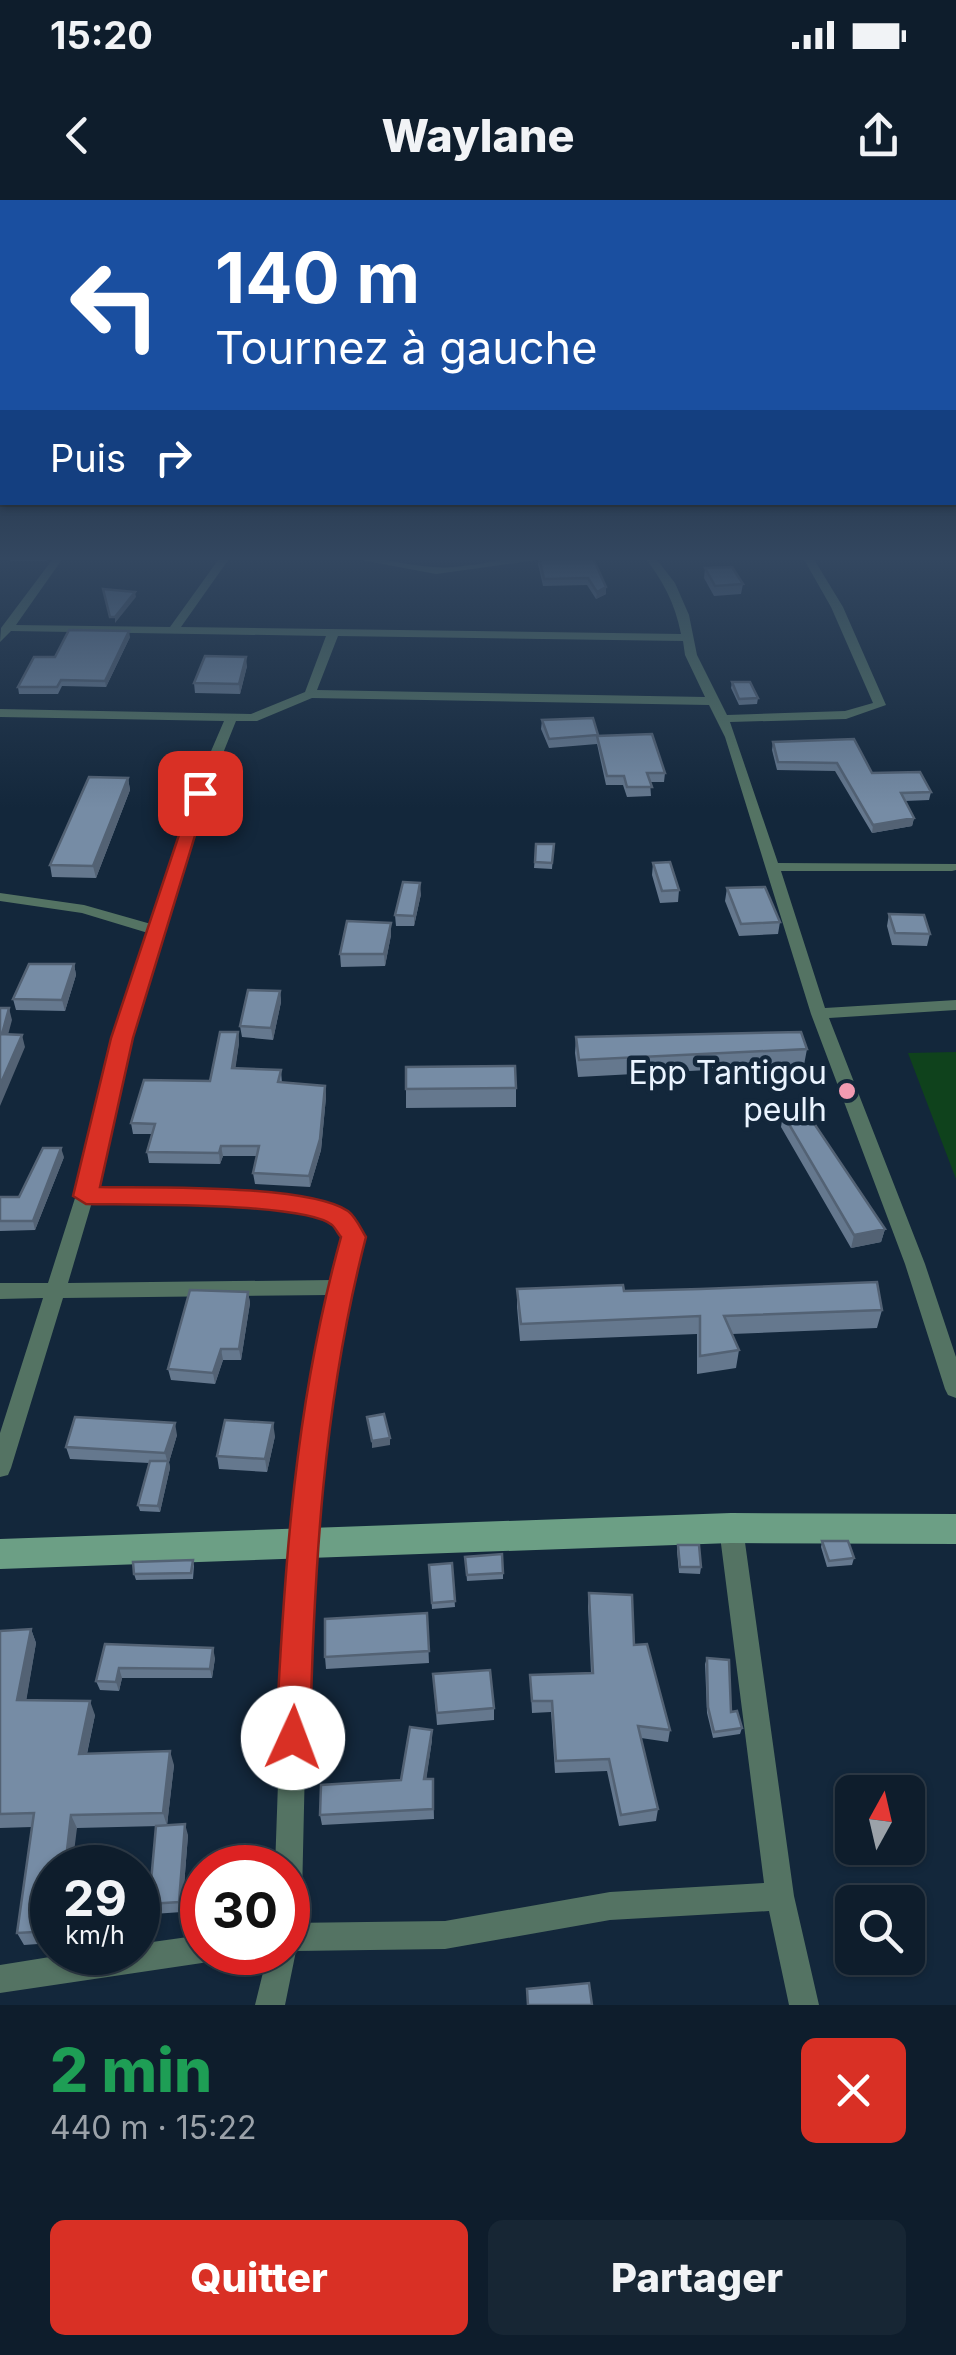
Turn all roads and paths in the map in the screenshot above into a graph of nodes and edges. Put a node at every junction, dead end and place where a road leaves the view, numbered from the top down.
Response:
1 (330, 640) edge
2 (689, 640) edge
3 (851, 640) edge
4 (310, 694) junction
5 (711, 702) junction
6 (0, 713) edge
7 (232, 717) junction
8 (720, 718) junction
9 (952, 866) dead end
10 (776, 868) junction
11 (0, 897) edge
12 (158, 931) junction
13 (956, 1005) edge
14 (820, 1014) junction
15 (86, 1196) junction
16 (340, 1287) junction
17 (54, 1291) junction
18 (0, 1292) edge
19 (956, 1389) edge
20 (0, 1468) edge
21 (731, 1528) junction
22 (956, 1529) edge
23 (300, 1542) junction
24 (0, 1554) edge
25 (290, 1845) edge
26 (780, 1896) junction
27 (310, 1937) edge
28 (180, 1952) edge
29 (277, 1975) edge
30 (0, 1979) edge
31 (270, 2005) edge
32 (804, 2005) edge

1 - 4 street
2 - 5 street
3 - 8 street
4 - 5 street
4 - 7 street
5 - 8 street
6 - 7 street
7 - 12 street
8 - 10 street
9 - 10 street
10 - 14 street
11 - 12 street
12 - 15 street
13 - 14 street
14 - 19 street
15 - 16 street
15 - 17 street
16 - 17 street
16 - 23 street
17 - 18 street
17 - 20 street
21 - 22 main road
21 - 23 main road
21 - 26 street
23 - 24 main road
23 - 25 street
26 - 27 street
26 - 32 street
28 - 30 street
29 - 31 street

